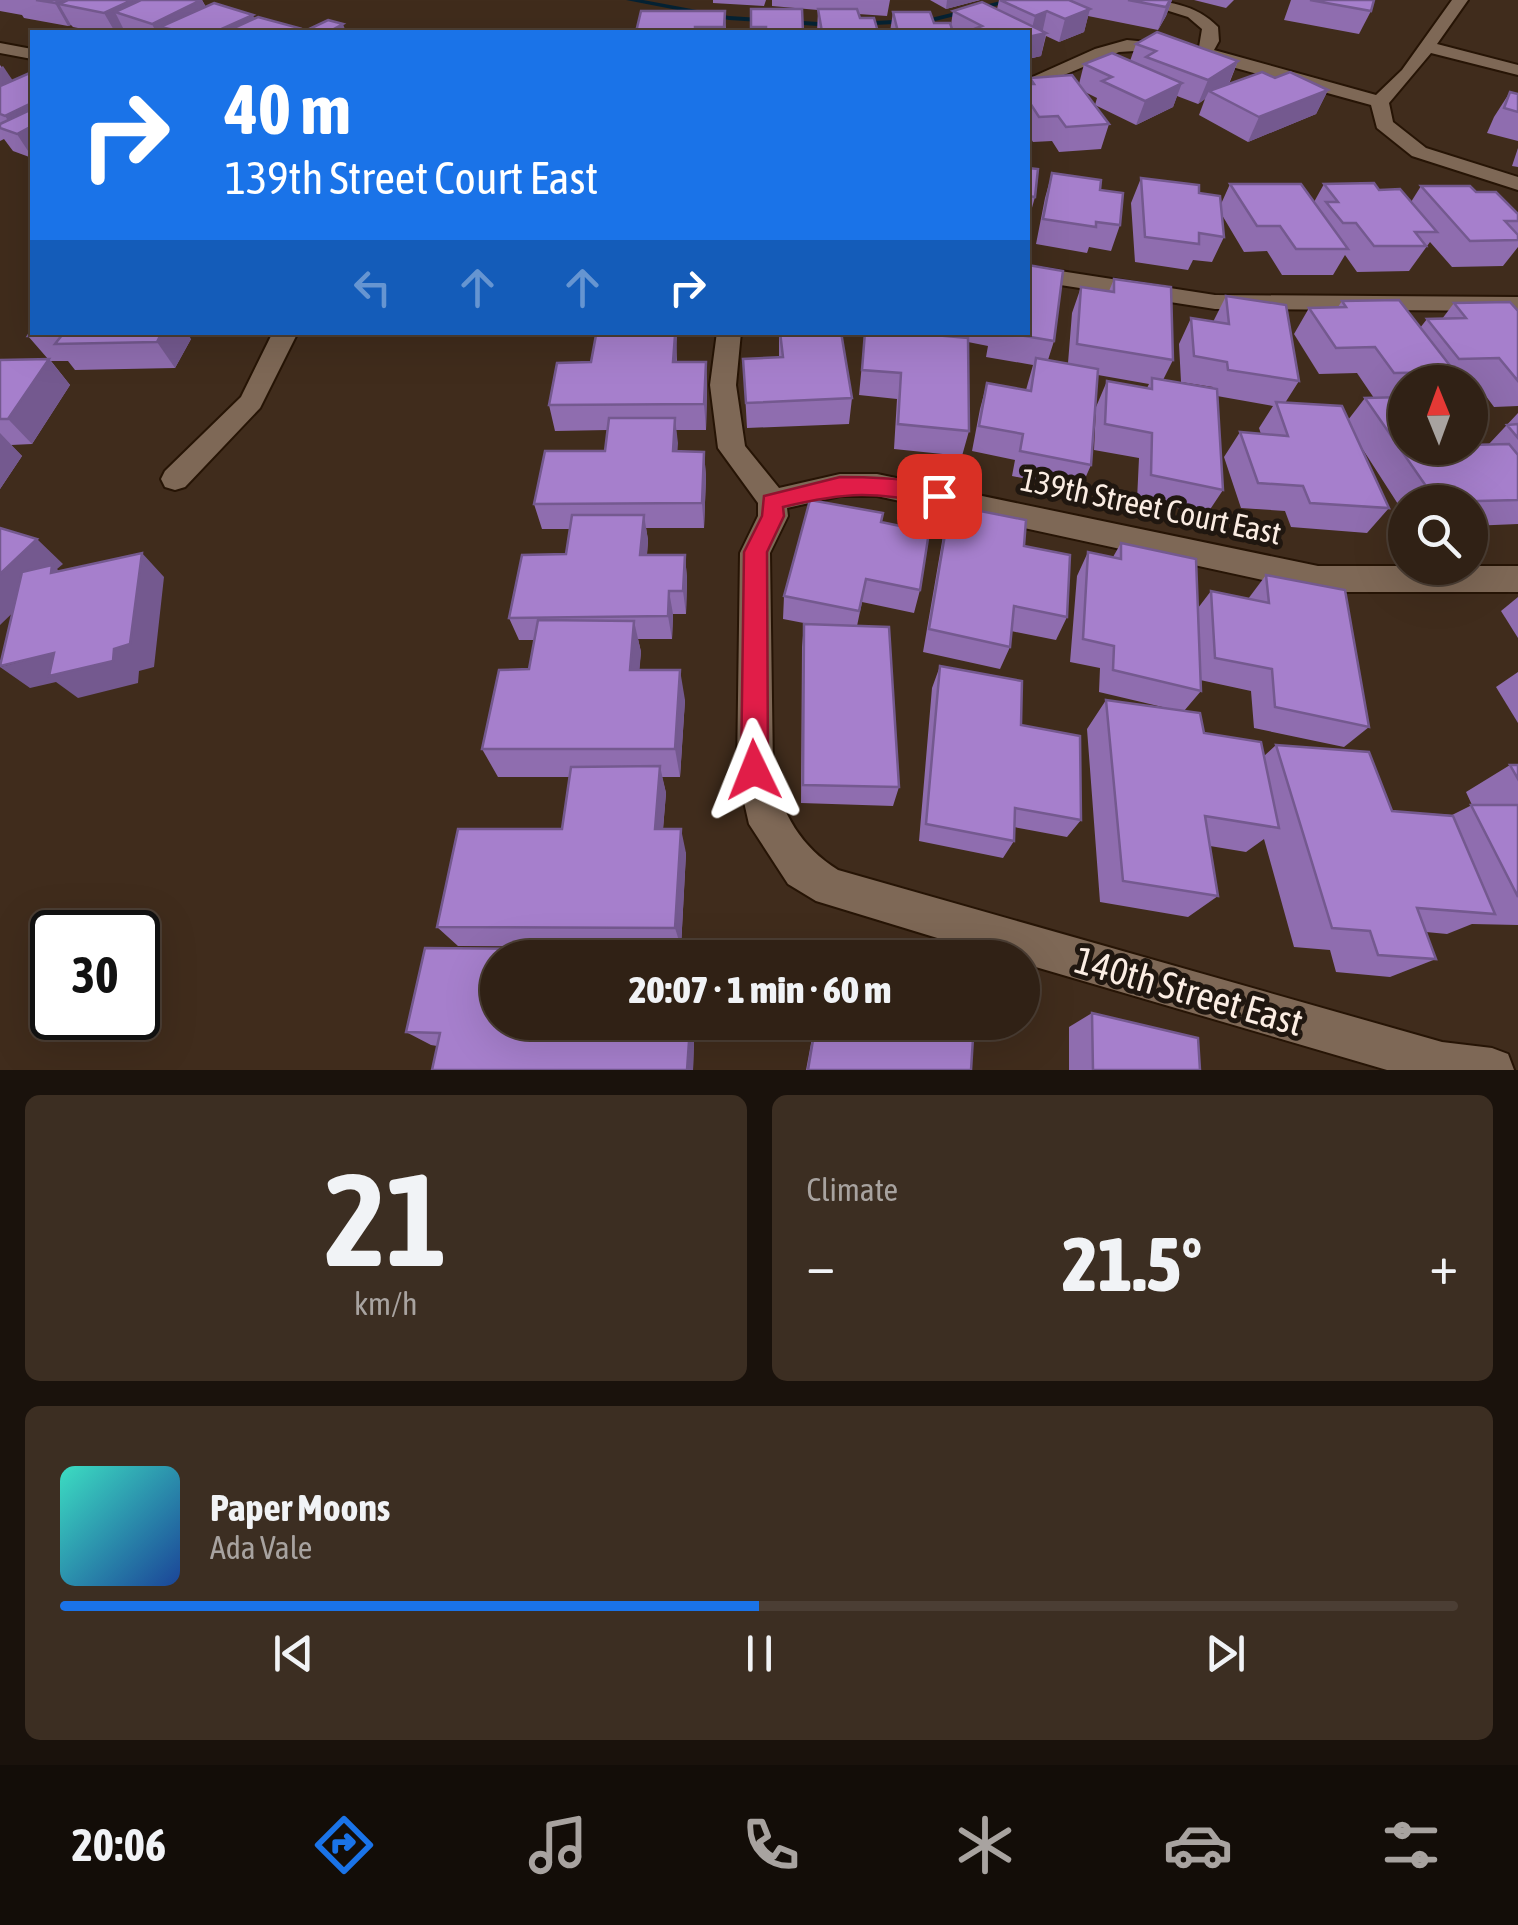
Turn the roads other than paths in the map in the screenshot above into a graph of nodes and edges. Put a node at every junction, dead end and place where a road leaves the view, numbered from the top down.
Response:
1 (1142, 0) edge
2 (1460, 0) edge
3 (1428, 47) junction
4 (0, 48) edge
5 (30, 54) edge
6 (1203, 54) junction
7 (1518, 70) edge
8 (1030, 84) edge
9 (1380, 102) junction
10 (1518, 184) edge
11 (1030, 273) edge
12 (1518, 304) edge
13 (285, 335) edge
14 (729, 335) edge
15 (175, 479) dead end
16 (772, 502) junction
17 (1518, 579) edge
18 (1492, 1070) edge

1 - 6 street
2 - 3 street
3 - 7 street
3 - 9 street
4 - 5 street
6 - 8 street
6 - 9 street
9 - 10 street
11 - 12 street
13 - 15 street
14 - 16 street
16 - 17 street, 139th Street Court East
16 - 18 street, 140th Street East

